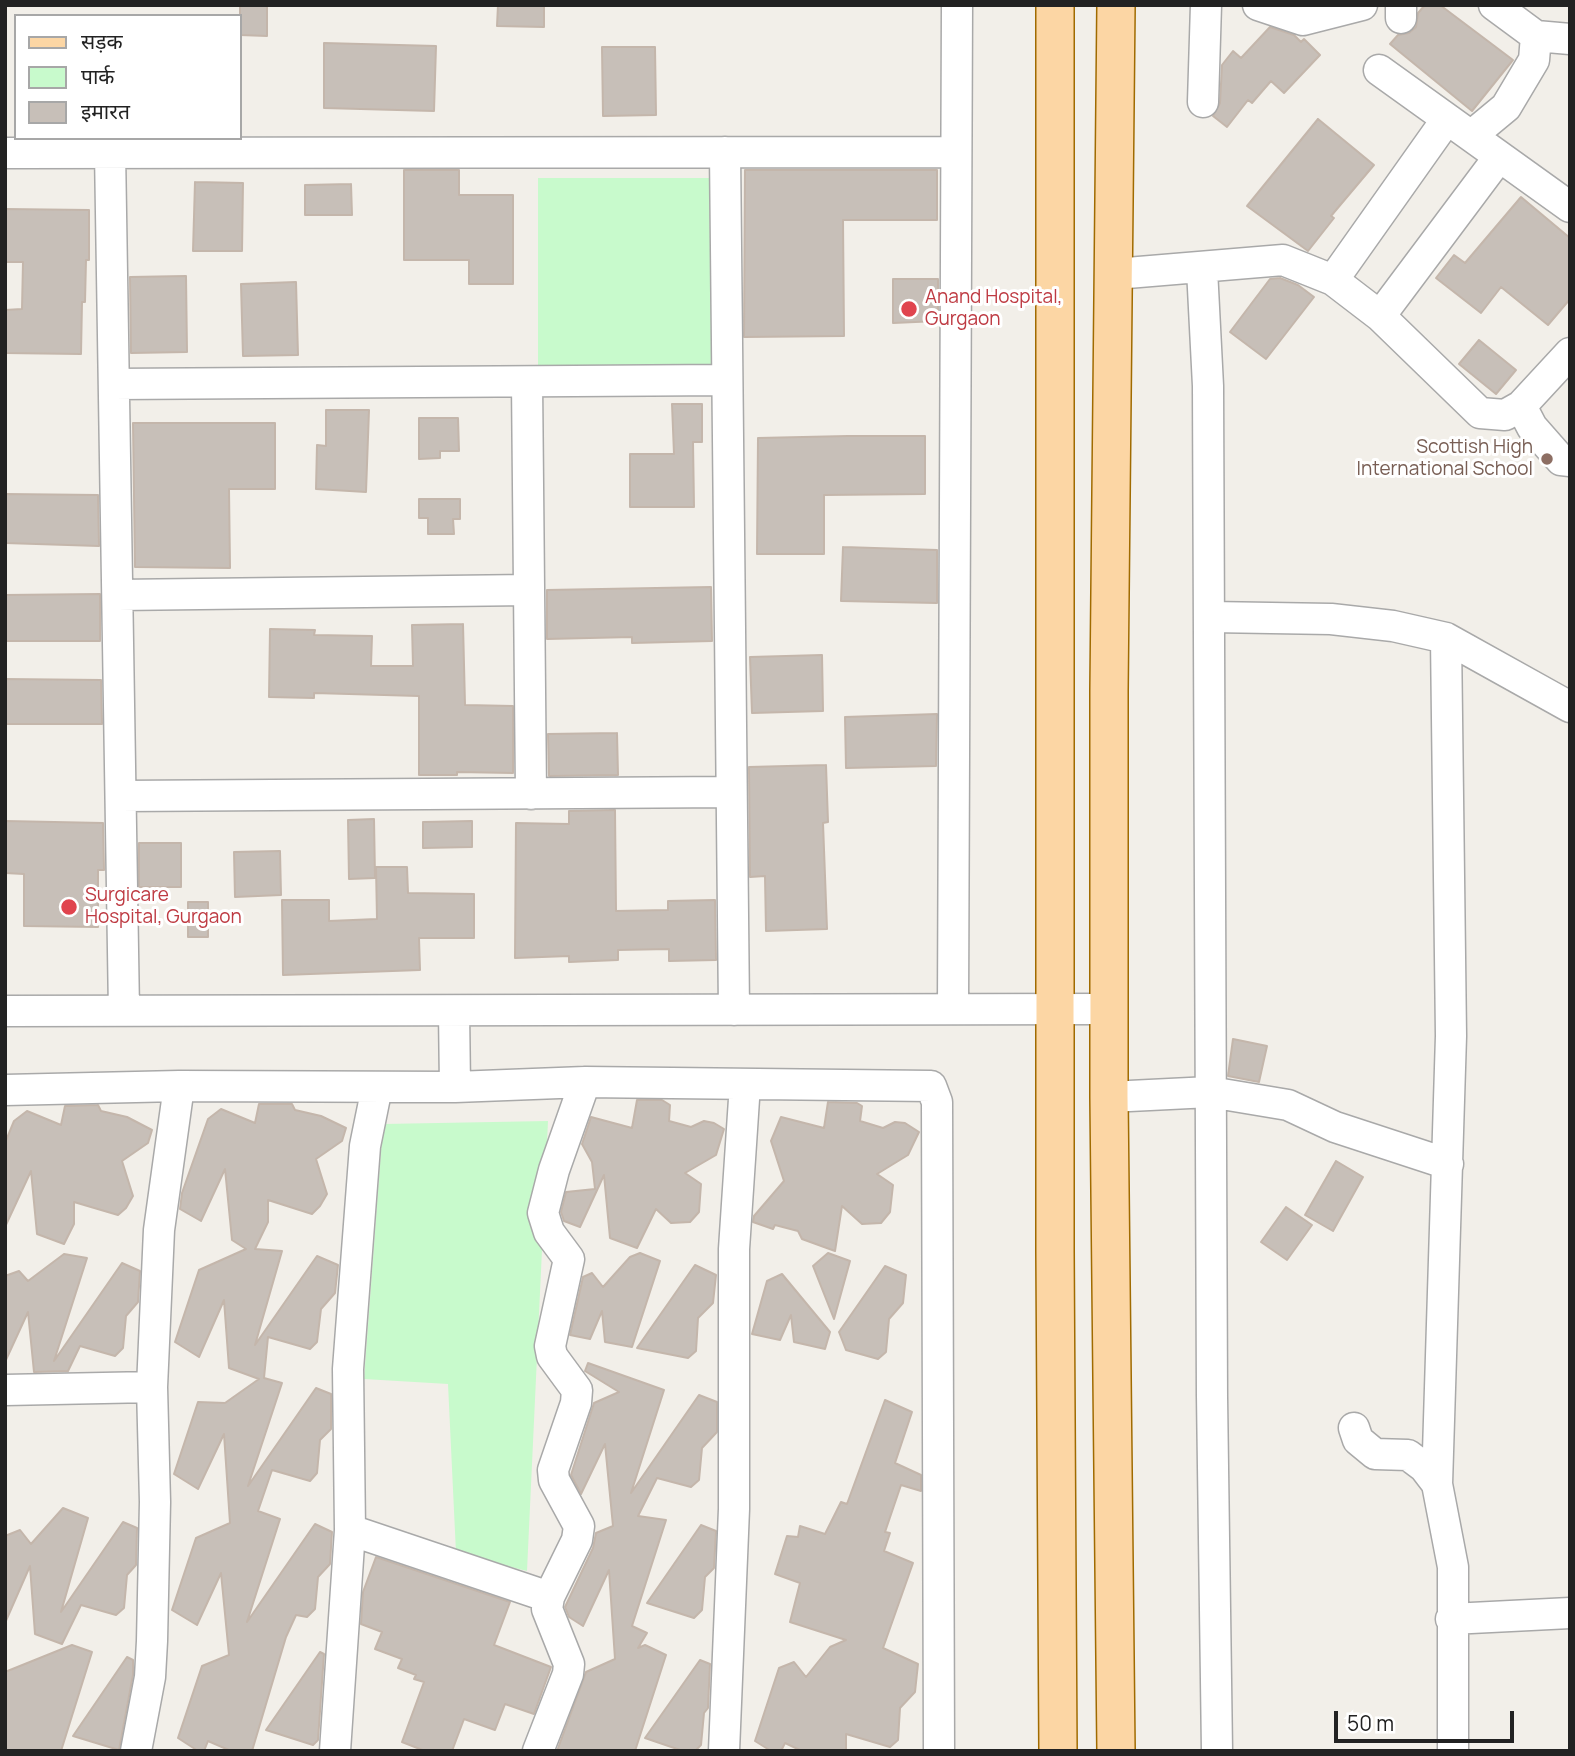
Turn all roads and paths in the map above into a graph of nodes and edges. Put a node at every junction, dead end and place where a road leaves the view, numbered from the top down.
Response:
1 (957, 5) edge
2 (1055, 5) edge
3 (1116, 5) edge
4 (1206, 5) edge
5 (1258, 5) edge
6 (1362, 5) edge
7 (1494, 5) edge
8 (1536, 36) junction
9 (1570, 39) edge
10 (1378, 70) dead end
11 (1203, 102) dead end
12 (1447, 119) junction
13 (1471, 136) junction
14 (110, 152) junction
15 (725, 152) junction
16 (957, 152) junction
17 (5, 153) edge
18 (1499, 157) junction
19 (1570, 207) edge
20 (1202, 269) junction
21 (1115, 274) junction
22 (1333, 280) junction
23 (1380, 316) junction
24 (1568, 359) edge
25 (727, 380) junction
26 (527, 382) junction
27 (114, 383) junction
28 (1521, 406) junction
29 (1570, 461) edge
30 (529, 590) junction
31 (118, 595) junction
32 (1210, 617) junction
33 (1446, 638) junction
34 (1570, 707) edge
35 (731, 792) junction
36 (531, 794) junction
37 (121, 796) junction
38 (953, 1009) junction
39 (1055, 1009) junction
40 (1109, 1009) junction
41 (734, 1010) junction
42 (5, 1011) edge
43 (124, 1011) junction
44 (454, 1011) junction
45 (585, 1082) junction
46 (744, 1084) junction
47 (179, 1086) junction
48 (377, 1087) junction
49 (455, 1087) junction
50 (5, 1090) edge
51 (1210, 1092) junction
52 (1109, 1097) junction
53 (1448, 1164) junction
54 (152, 1387) junction
55 (5, 1390) edge
56 (1354, 1428) dead end
57 (1437, 1484) junction
58 (350, 1530) junction
59 (549, 1597) junction
60 (1570, 1613) edge
61 (1451, 1619) junction
62 (136, 1751) edge
63 (335, 1751) edge
64 (538, 1751) edge
65 (724, 1751) edge
66 (939, 1751) edge
67 (1058, 1751) edge
68 (1116, 1751) edge
69 (1217, 1751) edge
70 (1453, 1751) edge

1 - 16 street
2 - 39 main road
3 - 21 main road
4 - 11 street
5 - 6 street
7 - 8 street
8 - 9 street
8 - 13 street
10 - 12 street
12 - 13 street
12 - 22 street
13 - 18 street
14 - 15 street
14 - 17 street
14 - 27 street
15 - 16 street
15 - 25 street
16 - 38 street
18 - 19 street
18 - 23 street
20 - 21 street
20 - 22 street
20 - 32 street
21 - 40 main road
22 - 23 street
23 - 28 street
24 - 28 street
25 - 26 street
25 - 35 street
26 - 27 street
26 - 30 street
27 - 31 street
28 - 29 street
30 - 31 street
30 - 36 street
31 - 37 street
32 - 33 street
32 - 51 street
33 - 34 street
33 - 53 street
35 - 36 street
35 - 41 street
36 - 37 street
37 - 43 street
38 - 39 street
38 - 41 street
39 - 40 street
39 - 67 main road
40 - 52 main road
41 - 44 street
42 - 43 street
43 - 44 street
44 - 49 street
45 - 46 street
45 - 49 street
45 - 59 street
46 - 65 street
46 - 66 street
47 - 48 street
47 - 50 street
47 - 54 street
48 - 49 street
48 - 58 street
51 - 52 street
51 - 53 street
51 - 69 street
52 - 68 main road
53 - 57 street
54 - 55 street
54 - 62 street
56 - 57 street
57 - 61 street
58 - 59 street
58 - 63 street
59 - 64 street
60 - 61 street
61 - 70 street

